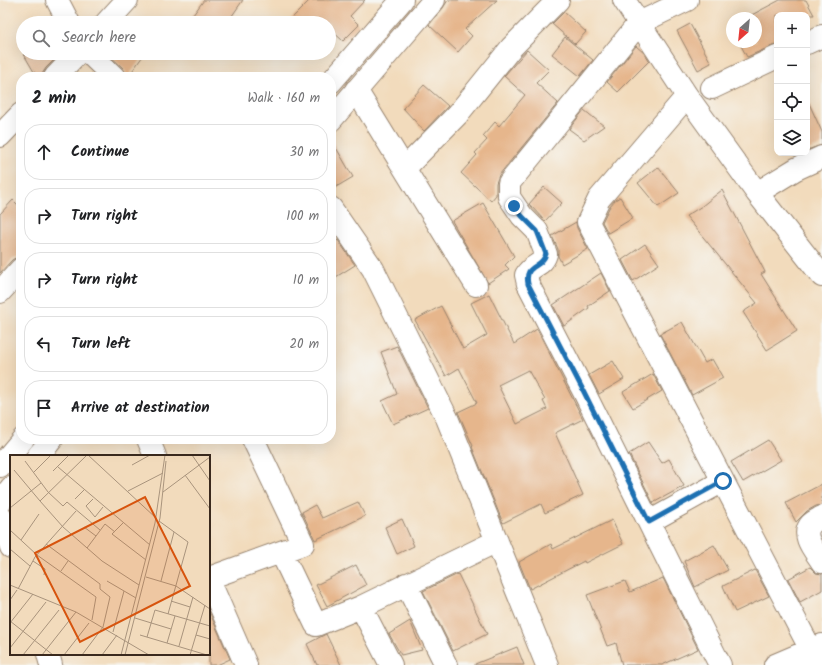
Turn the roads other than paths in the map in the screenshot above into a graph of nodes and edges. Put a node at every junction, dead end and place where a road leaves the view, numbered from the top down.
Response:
1 (57, 0) edge
2 (127, 0) edge
3 (402, 0) edge
4 (434, 0) edge
5 (558, 0) edge
6 (624, 0) edge
7 (687, 0) edge
8 (65, 16) edge
9 (112, 16) edge
10 (639, 23) junction
11 (822, 36) edge
12 (810, 42) edge
13 (774, 58) edge
14 (71, 60) edge
15 (96, 60) edge
16 (60, 72) edge
17 (109, 72) edge
18 (336, 76) edge
19 (712, 88) dead end
20 (356, 90) junction
21 (688, 96) junction
22 (336, 114) edge
23 (16, 119) edge
24 (0, 136) edge
25 (822, 157) edge
26 (405, 168) junction
27 (757, 193) junction
28 (336, 215) edge
29 (16, 274) edge
30 (822, 276) edge
31 (476, 285) dead end
32 (0, 292) edge
33 (20, 444) edge
34 (48, 444) edge
35 (150, 444) edge
36 (255, 444) edge
37 (39, 455) edge
38 (155, 455) edge
39 (0, 466) edge
40 (723, 481) junction
41 (10, 489) edge
42 (0, 502) edge
43 (0, 515) edge
44 (822, 517) edge
45 (649, 522) junction
46 (496, 541) junction
47 (10, 544) edge
48 (281, 552) junction
49 (822, 562) edge
50 (210, 579) edge
51 (210, 581) edge
52 (406, 584) junction
53 (361, 607) junction
54 (817, 653) edge
55 (48, 655) edge
56 (51, 665) edge
57 (246, 665) edge
58 (391, 665) edge
59 (446, 665) edge
60 (547, 665) edge
61 (720, 665) edge
62 (775, 665) edge

1 - 8 street
2 - 9 street
3 - 18 street
4 - 20 street
5 - 26 street
6 - 10 street
7 - 10 street
10 - 21 street
10 - 45 street
11 - 12 street
13 - 19 street
14 - 16 street
15 - 17 street
20 - 22 street
20 - 26 street
21 - 27 street
21 - 40 street
23 - 24 street
25 - 27 street
26 - 31 street
27 - 30 street
28 - 46 street
29 - 32 street
33 - 39 street
34 - 37 street
35 - 38 street
36 - 48 street
40 - 45 street
40 - 54 street
41 - 42 street
43 - 47 street
44 - 49 street
45 - 61 street
46 - 52 street
46 - 60 street
48 - 50 street
48 - 53 street
51 - 57 street
52 - 53 street
52 - 59 street
53 - 58 street
54 - 62 street
55 - 56 street

